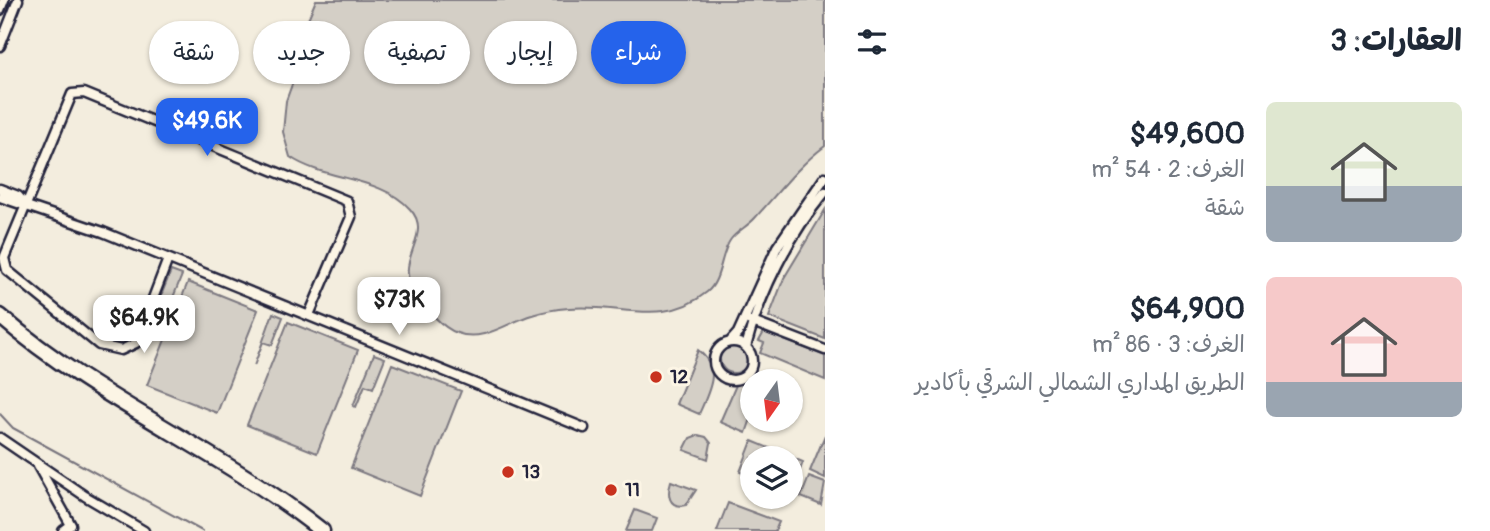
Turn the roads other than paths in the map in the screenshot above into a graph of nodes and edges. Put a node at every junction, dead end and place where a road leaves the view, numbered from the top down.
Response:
1 (4, 0) edge
2 (18, 0) edge
3 (0, 10) edge
4 (0, 46) edge
5 (825, 177) edge
6 (0, 188) edge
7 (825, 192) edge
8 (0, 197) edge
9 (25, 204) junction
10 (169, 259) junction
11 (0, 316) edge
12 (309, 316) junction
13 (744, 318) junction
14 (754, 323) junction
15 (0, 328) edge
16 (730, 342) junction
17 (746, 347) junction
18 (825, 350) edge
19 (584, 428) dead end
20 (1, 441) edge
21 (36, 463) junction
22 (69, 529) edge
23 (144, 531) edge
24 (308, 531) edge
25 (322, 531) edge

1 - 3 street
2 - 4 street
5 - 13 street
6 - 9 street
7 - 14 street
8 - 9 street
9 - 10 street
9 - 10 street
9 - 12 street
10 - 12 street
11 - 25 highway
12 - 19 street
13 - 14 street
13 - 16 street
14 - 17 street
14 - 18 street
15 - 24 highway
16 - 17 street
16 - 17 street
20 - 21 street
21 - 22 street
21 - 23 street

